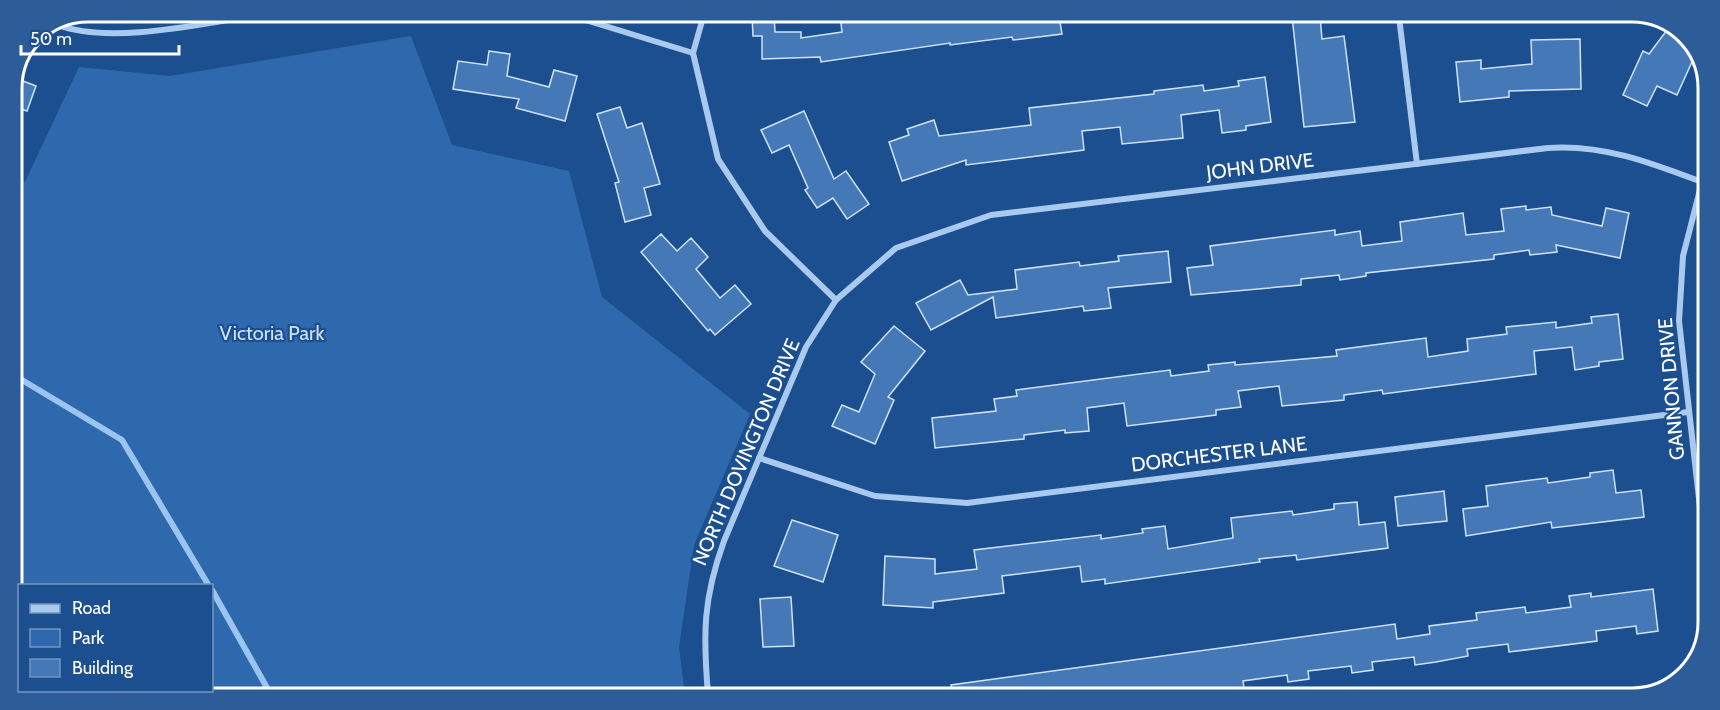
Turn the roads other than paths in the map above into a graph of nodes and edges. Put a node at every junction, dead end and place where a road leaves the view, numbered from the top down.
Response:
1 (207, 22) edge
2 (592, 22) edge
3 (702, 22) edge
4 (1401, 22) edge
5 (65, 28) edge
6 (693, 53) junction
7 (1417, 164) junction
8 (1697, 181) edge
9 (1697, 207) edge
10 (836, 300) junction
11 (1688, 412) junction
12 (759, 458) junction
13 (1698, 491) edge
14 (707, 688) edge

1 - 5 street
2 - 6 street
3 - 6 street
4 - 7 street
6 - 10 street
7 - 8 street, JOHN DRIVE
7 - 10 street, JOHN DRIVE
9 - 11 street, GANNON DRIVE
10 - 12 street, NORTH DOVINGTON DRIVE
11 - 12 street, DORCHESTER LANE
11 - 13 street, GANNON DRIVE
12 - 14 street, NORTH DOVINGTON DRIVE

